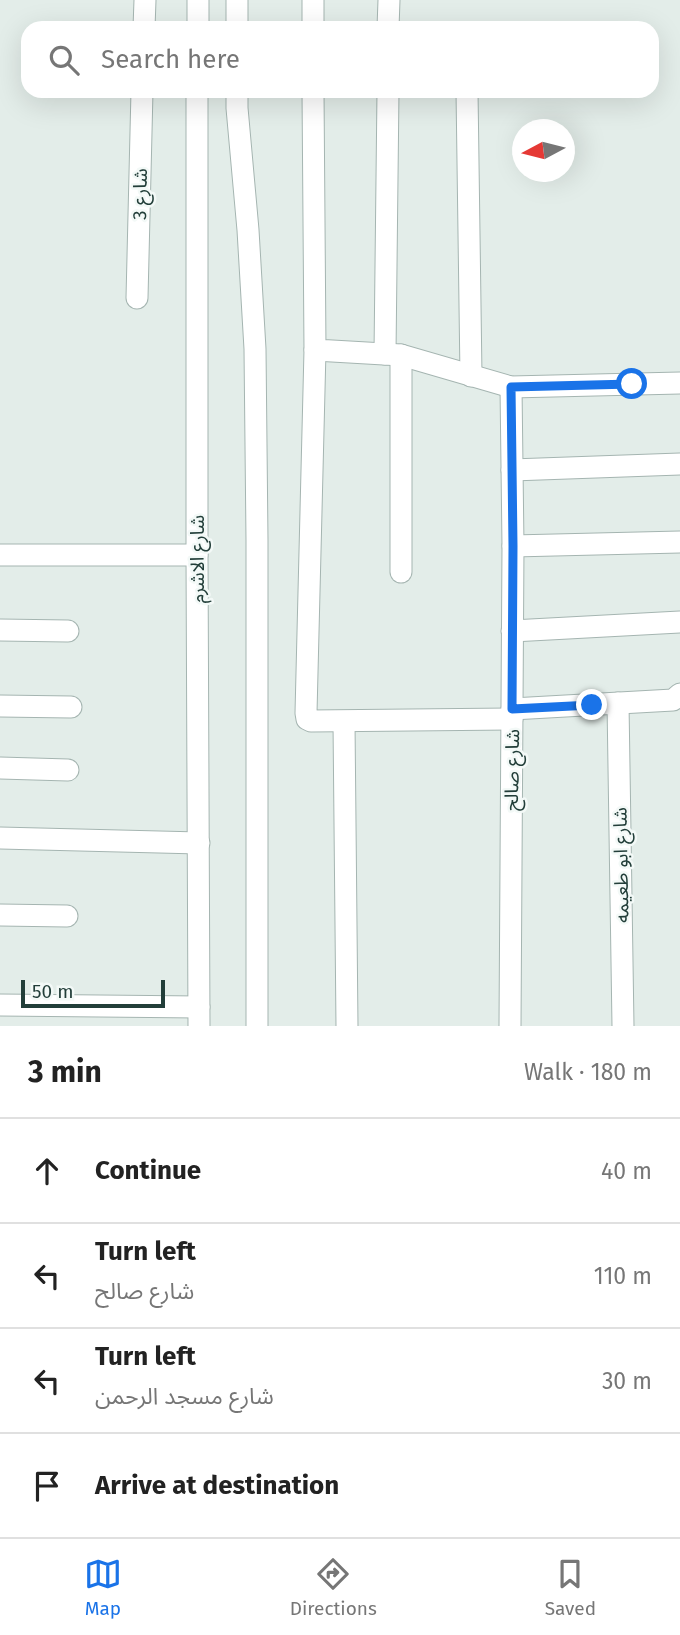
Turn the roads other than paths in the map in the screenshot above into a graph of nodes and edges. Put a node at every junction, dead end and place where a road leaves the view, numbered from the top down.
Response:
1 (145, 0) edge
2 (198, 0) edge
3 (237, 0) edge
4 (313, 0) edge
5 (389, 0) edge
6 (144, 21) edge
7 (198, 21) edge
8 (237, 21) edge
9 (313, 21) edge
10 (388, 21) edge
11 (142, 98) edge
12 (197, 98) edge
13 (237, 98) edge
14 (313, 98) edge
15 (388, 98) edge
16 (467, 98) edge
17 (137, 298) dead end
18 (315, 350) junction
19 (393, 354) junction
20 (471, 376) junction
21 (680, 383) edge
22 (511, 387) junction
23 (680, 464) edge
24 (512, 470) junction
25 (680, 542) edge
26 (513, 546) junction
27 (0, 555) edge
28 (197, 555) junction
29 (401, 572) dead end
30 (680, 622) edge
31 (0, 630) edge
32 (68, 631) dead end
33 (512, 631) junction
34 (680, 694) edge
35 (618, 703) junction
36 (0, 706) edge
37 (71, 706) dead end
38 (512, 714) junction
39 (344, 722) junction
40 (0, 768) edge
41 (68, 770) dead end
42 (0, 838) edge
43 (199, 843) junction
44 (0, 915) edge
45 (67, 916) dead end
46 (0, 1005) edge
47 (199, 1016) edge
48 (257, 1026) edge
49 (348, 1026) edge
50 (510, 1026) edge
51 (623, 1026) edge

1 - 6 street
2 - 7 street
3 - 8 street
4 - 9 street
5 - 10 street
11 - 17 street, شارع 3
12 - 28 street, شارع الاشرم
13 - 48 street
14 - 18 street
15 - 19 street
16 - 20 street
18 - 19 street
18 - 39 street
19 - 20 street
19 - 29 street
20 - 22 street
21 - 22 street
22 - 24 street, شارع صالح
23 - 24 street
24 - 26 street, شارع صالح
25 - 26 street
26 - 33 street, شارع صالح
27 - 28 street
28 - 43 street, شارع الاشرم
30 - 33 street
31 - 32 street
33 - 38 street, شارع صالح
34 - 35 street
35 - 38 street
35 - 51 street, شارع ابو طعيمه
36 - 37 street
38 - 39 street
38 - 50 street, شارع صالح
39 - 49 street
40 - 41 street
42 - 43 street
43 - 47 street, شارع الاشرم
44 - 45 street
46 - 47 street

